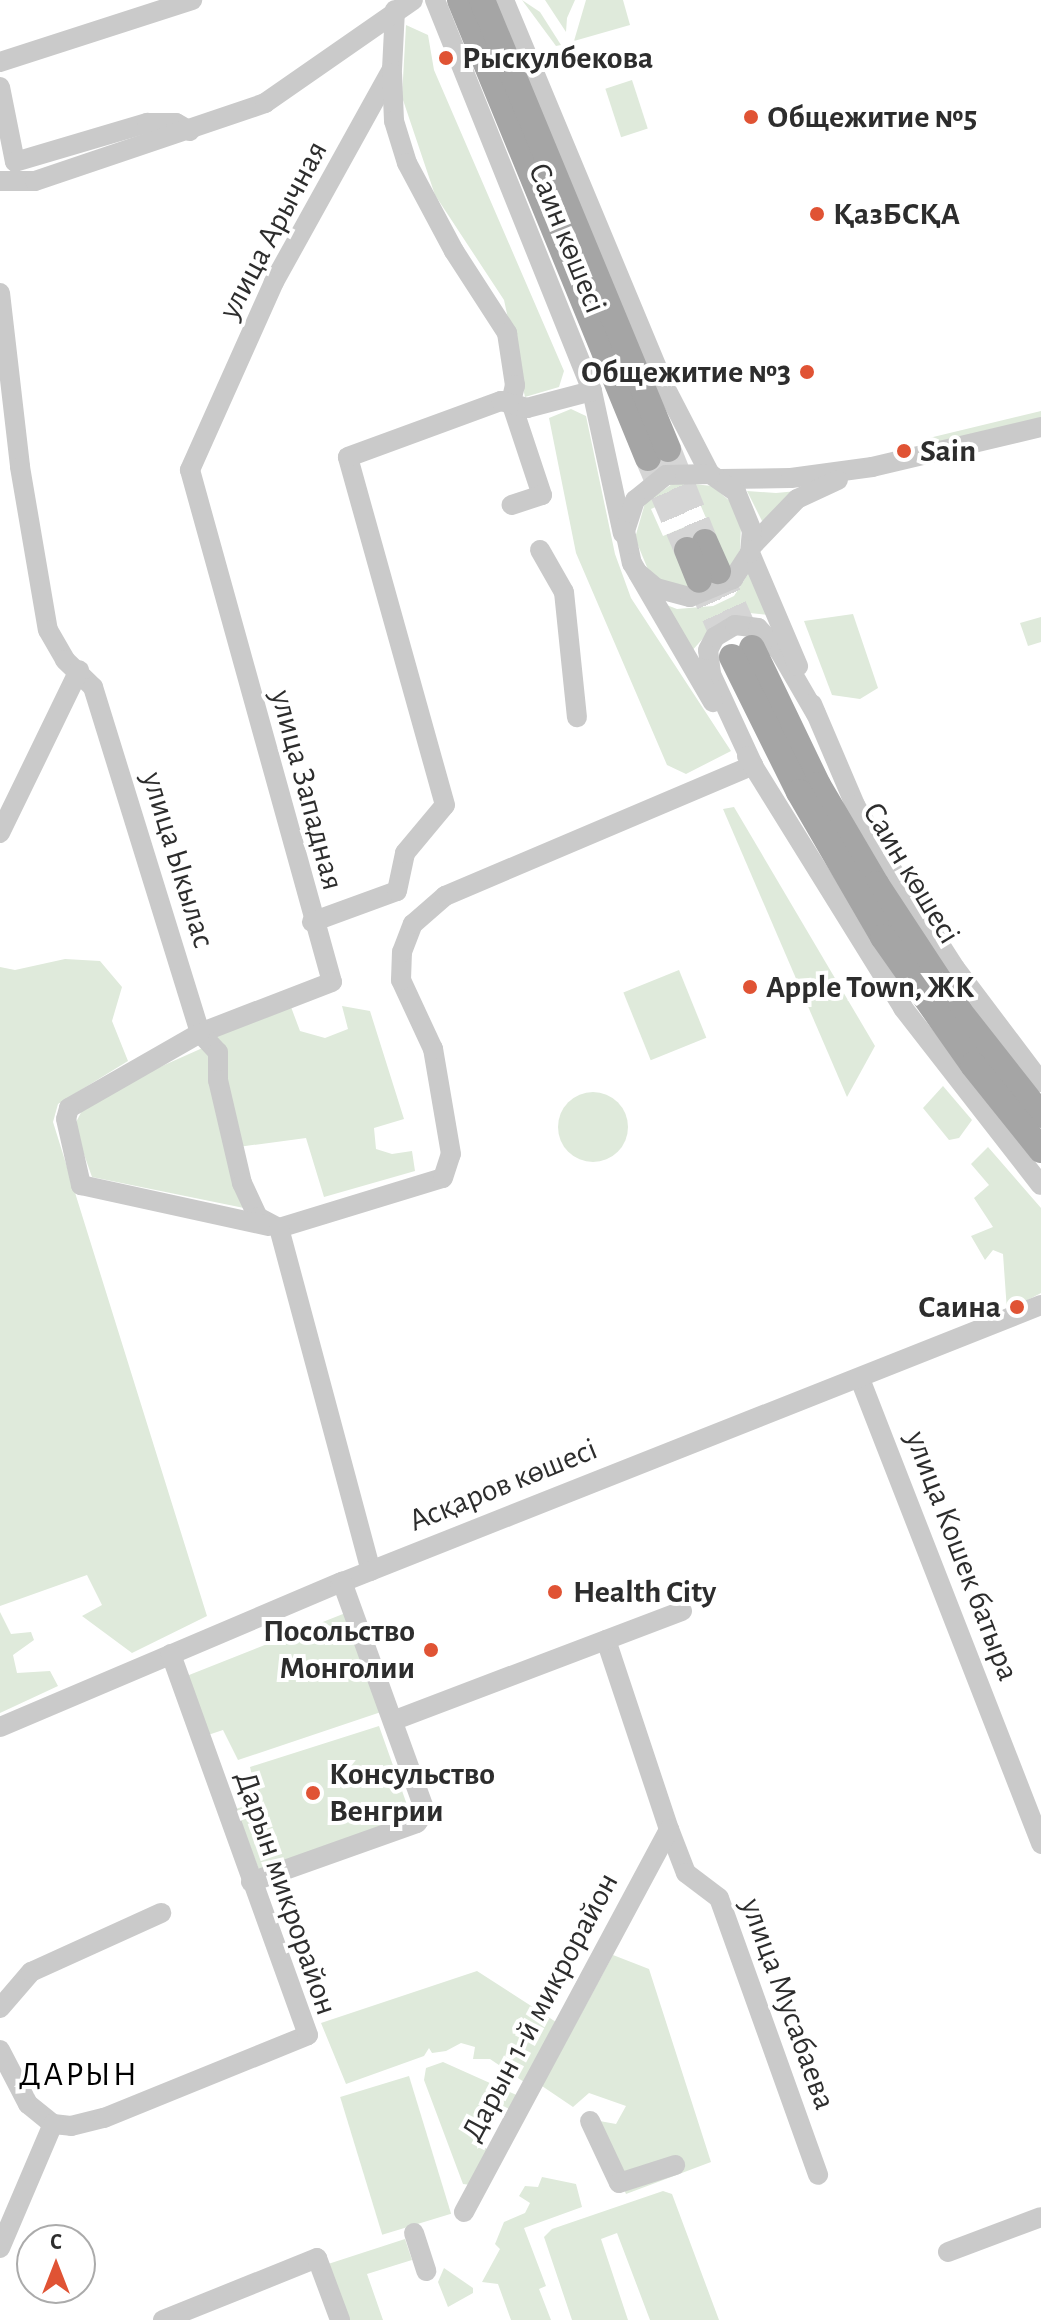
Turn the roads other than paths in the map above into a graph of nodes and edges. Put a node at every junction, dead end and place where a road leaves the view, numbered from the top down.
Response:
1 (192, 0) edge
2 (435, 0) edge
3 (460, 0) edge
4 (482, 0) edge
5 (504, 0) edge
6 (404, 5) edge
7 (0, 62) edge
8 (392, 69) junction
9 (0, 87) edge
10 (190, 131) junction
11 (0, 181) edge
12 (0, 293) edge
13 (592, 391) junction
14 (511, 402) junction
15 (1041, 427) edge
16 (872, 467) junction
17 (190, 476) joint
18 (715, 476) junction
19 (512, 505) dead end
20 (696, 546) tunnel mouth
21 (540, 550) dead end
22 (750, 550) junction
23 (628, 553) junction
24 (638, 573) junction
25 (709, 576) tunnel mouth
26 (79, 670) junction
27 (816, 714) junction
28 (577, 717) dead end
29 (753, 765) junction
30 (0, 833) edge
31 (312, 922) junction
32 (200, 1033) junction
33 (1041, 1082) edge
34 (1041, 1115) edge
35 (1041, 1150) edge
36 (1041, 1185) edge
37 (279, 1228) junction
38 (1038, 1304) edge
39 (860, 1379) junction
40 (371, 1571) junction
41 (342, 1582) junction
42 (682, 1611) dead end
43 (606, 1640) junction
44 (171, 1654) junction
45 (395, 1720) junction
46 (0, 1727) edge
47 (669, 1829) junction
48 (1041, 1844) edge
49 (251, 1882) junction
50 (161, 1913) dead end
51 (0, 2006) edge
52 (0, 2050) edge
53 (590, 2121) dead end
54 (53, 2124) junction
55 (675, 2165) dead end
56 (818, 2175) dead end
57 (464, 2212) dead end
58 (1041, 2217) edge
59 (414, 2233) dead end
60 (0, 2248) edge
61 (948, 2252) dead end
62 (426, 2271) dead end
63 (163, 2320) edge
64 (340, 2320) edge

1 - 7 street
2 - 13 street, Саин көшесі
3 - 4 main road
5 - 18 street, Саин көшесі
6 - 8 street, улица Арычная
6 - 10 street
8 - 14 street
8 - 17 street, улица Арычная
9 - 10 street
10 - 11 street
12 - 26 street, улица Ыкылас
13 - 14 street
13 - 23 street, Саин көшесі
14 - 19 street
14 - 31 street
15 - 16 street
16 - 18 street
16 - 22 street
17 - 31 street, улица Западная
18 - 22 street
18 - 23 street
20 - 25 main road
21 - 28 street
22 - 24 street
22 - 27 street
23 - 24 street
24 - 29 street
26 - 30 street
26 - 32 street, улица Ыкылас
27 - 29 street
27 - 33 street
29 - 36 street
29 - 37 street
31 - 32 street, улица Западная
32 - 37 street, улица Ыкылас
32 - 37 street
34 - 35 main road, Саин көшесі
37 - 40 street
38 - 39 street, Асқаров көшесі
39 - 40 street, Асқаров көшесі
39 - 48 street, улица Кошек батыра
40 - 41 street, Асқаров көшесі
41 - 44 street, Асқаров көшесі
41 - 45 street
42 - 43 street
43 - 45 street
43 - 47 street, улица Мусабаева
44 - 46 street, Асқаров көшесі
44 - 49 street, Дарын микрорайон
45 - 49 street
47 - 56 street, улица Мусабаева
47 - 57 street, Дарын 1-й микрорайон
49 - 54 street, Дарын микрорайон
50 - 51 street
52 - 54 street
53 - 55 street
54 - 60 street
58 - 61 street
59 - 62 street
63 - 64 street

